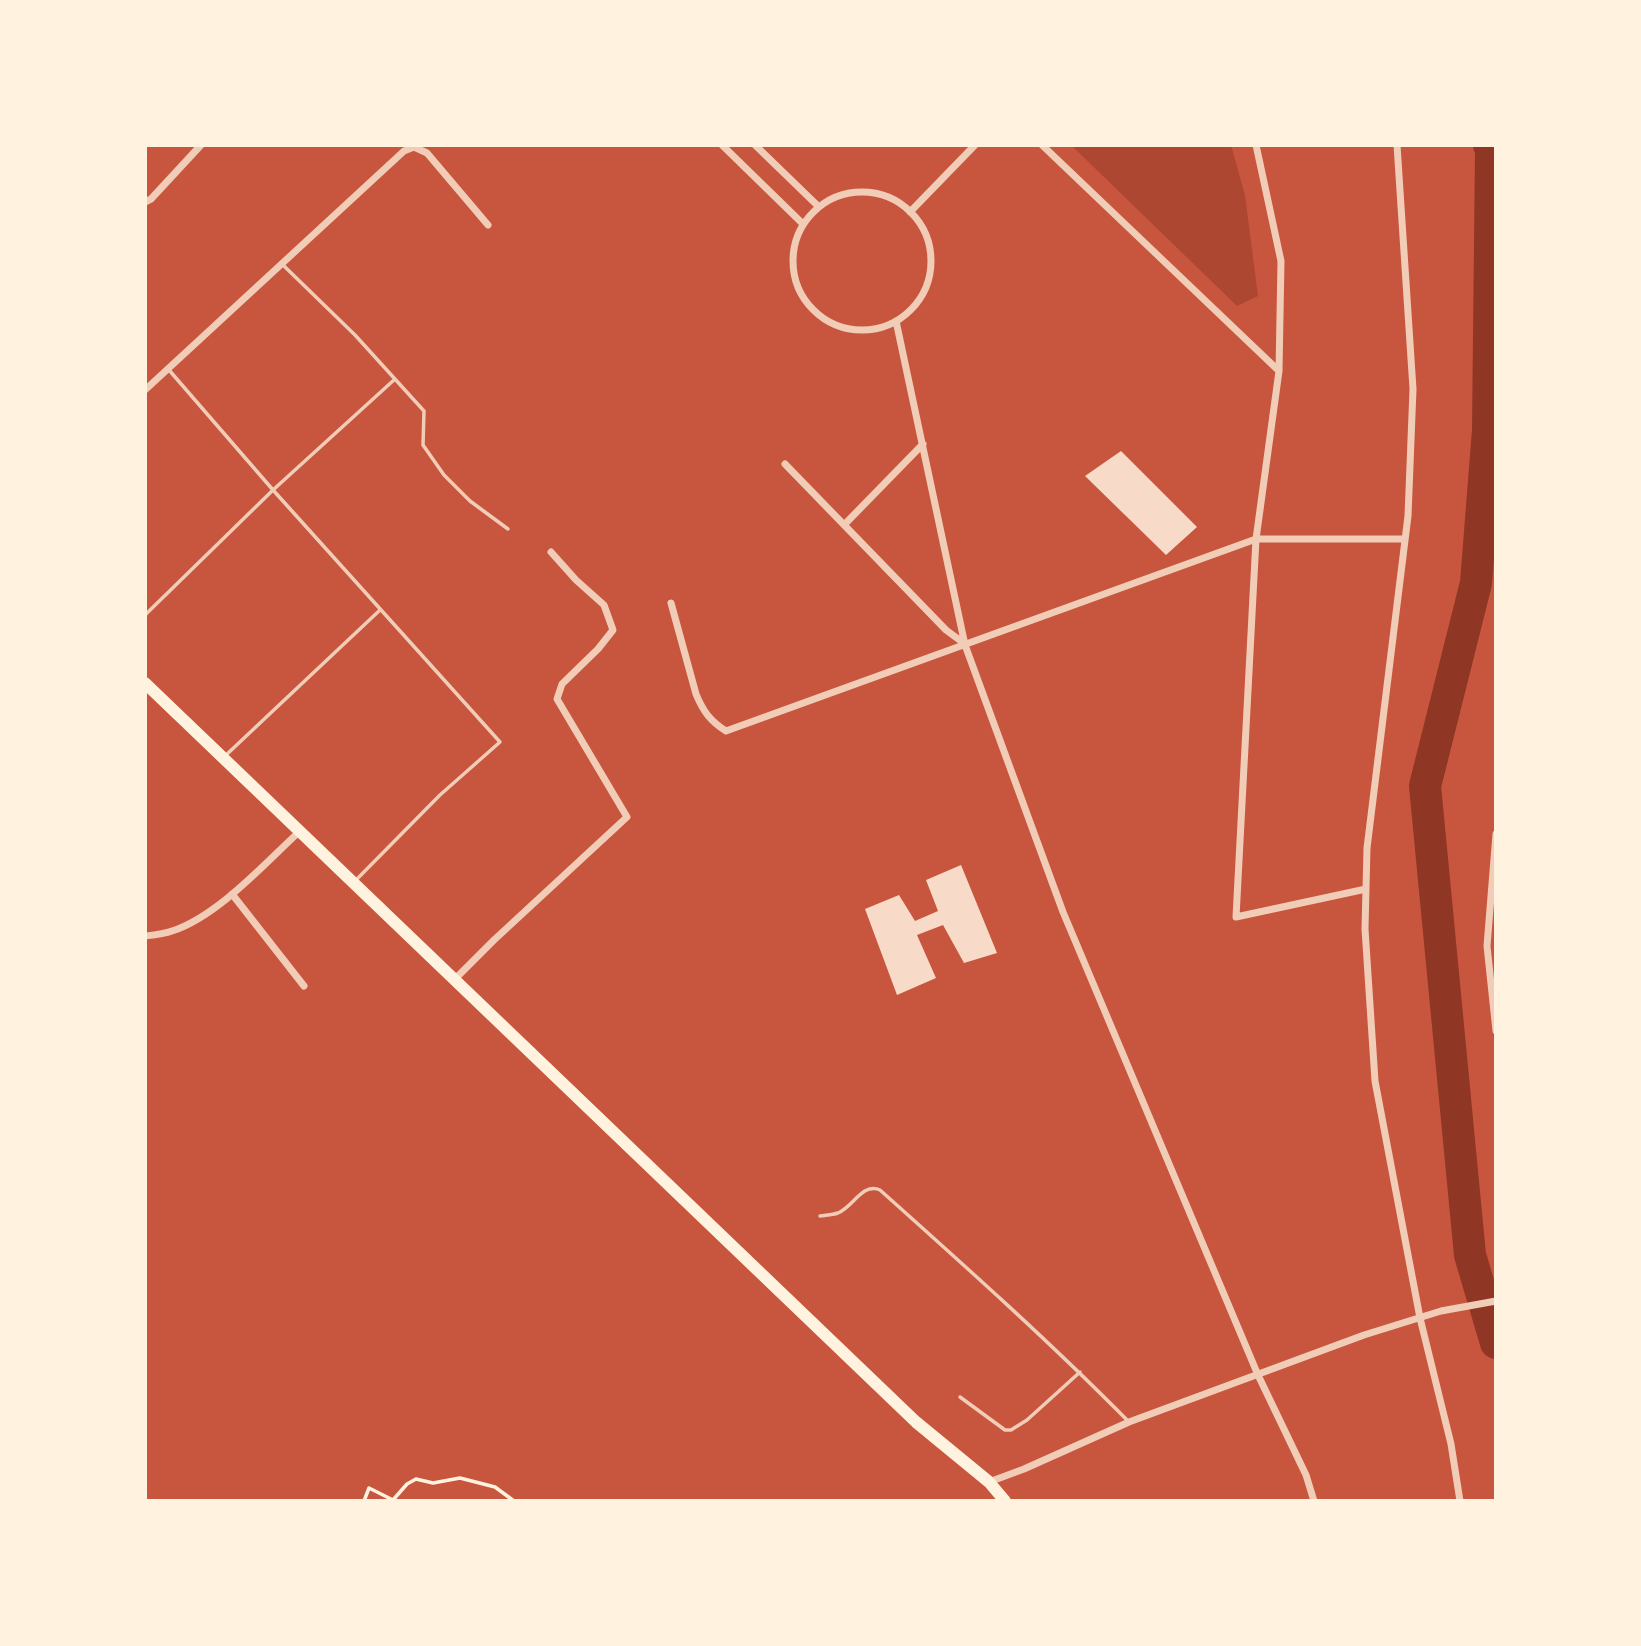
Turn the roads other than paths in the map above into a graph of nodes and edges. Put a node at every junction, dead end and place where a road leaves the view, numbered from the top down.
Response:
1 (201, 145) edge
2 (722, 145) edge
3 (755, 145) edge
4 (975, 145) edge
5 (1042, 145) edge
6 (1256, 145) edge
7 (1397, 145) edge
8 (145, 202) edge
9 (819, 207) junction
10 (910, 212) junction
11 (803, 224) junction
12 (488, 225) dead end
13 (282, 263) junction
14 (896, 321) junction
15 (168, 369) junction
16 (1279, 371) junction
17 (395, 379) junction
18 (145, 390) edge
19 (923, 444) junction
20 (785, 464) dead end
21 (273, 491) junction
22 (844, 525) junction
23 (509, 529) dead end
24 (1256, 539) junction
25 (1405, 539) junction
26 (551, 552) dead end
27 (671, 603) dead end
28 (380, 610) junction
29 (145, 615) edge
30 (965, 645) junction
31 (145, 683) edge
32 (223, 757) junction
33 (300, 831) junction
34 (1496, 834) edge
35 (1494, 870) edge
36 (354, 882) junction
37 (1366, 889) junction
38 (232, 894) junction
39 (145, 936) edge
40 (454, 979) junction
41 (304, 986) dead end
42 (1494, 991) edge
43 (1496, 1031) edge
44 (820, 1216) dead end
45 (1496, 1301) edge
46 (1420, 1318) junction
47 (1080, 1372) junction
48 (1258, 1375) junction
49 (960, 1398) dead end
50 (1129, 1422) junction
51 (989, 1482) junction
52 (1005, 1501) edge
53 (1314, 1501) edge
54 (1460, 1501) edge

1 - 8 street
2 - 11 street
3 - 9 street
4 - 10 street
5 - 16 street
6 - 16 street
7 - 25 street
9 - 10 street
9 - 11 street
10 - 14 street
11 - 14 street
12 - 13 street
13 - 15 street
13 - 17 lane
14 - 19 street
15 - 18 street
15 - 21 lane
16 - 24 street
17 - 21 lane
17 - 23 lane
19 - 22 street
19 - 30 street
20 - 22 street
21 - 28 lane
21 - 29 lane
22 - 30 street
24 - 25 street
24 - 30 street
24 - 37 street
25 - 37 street
26 - 40 street
27 - 30 street
28 - 32 lane
28 - 36 lane
30 - 48 street
31 - 32 highway
32 - 33 highway
33 - 36 highway
33 - 38 street
34 - 35 street
35 - 42 street
36 - 40 highway
37 - 46 street
38 - 39 street
38 - 41 street
40 - 51 highway
42 - 43 street
44 - 47 lane
45 - 46 street
46 - 48 street
46 - 54 street
47 - 49 lane
47 - 50 lane
48 - 50 street
48 - 53 street
50 - 51 street
51 - 52 highway

